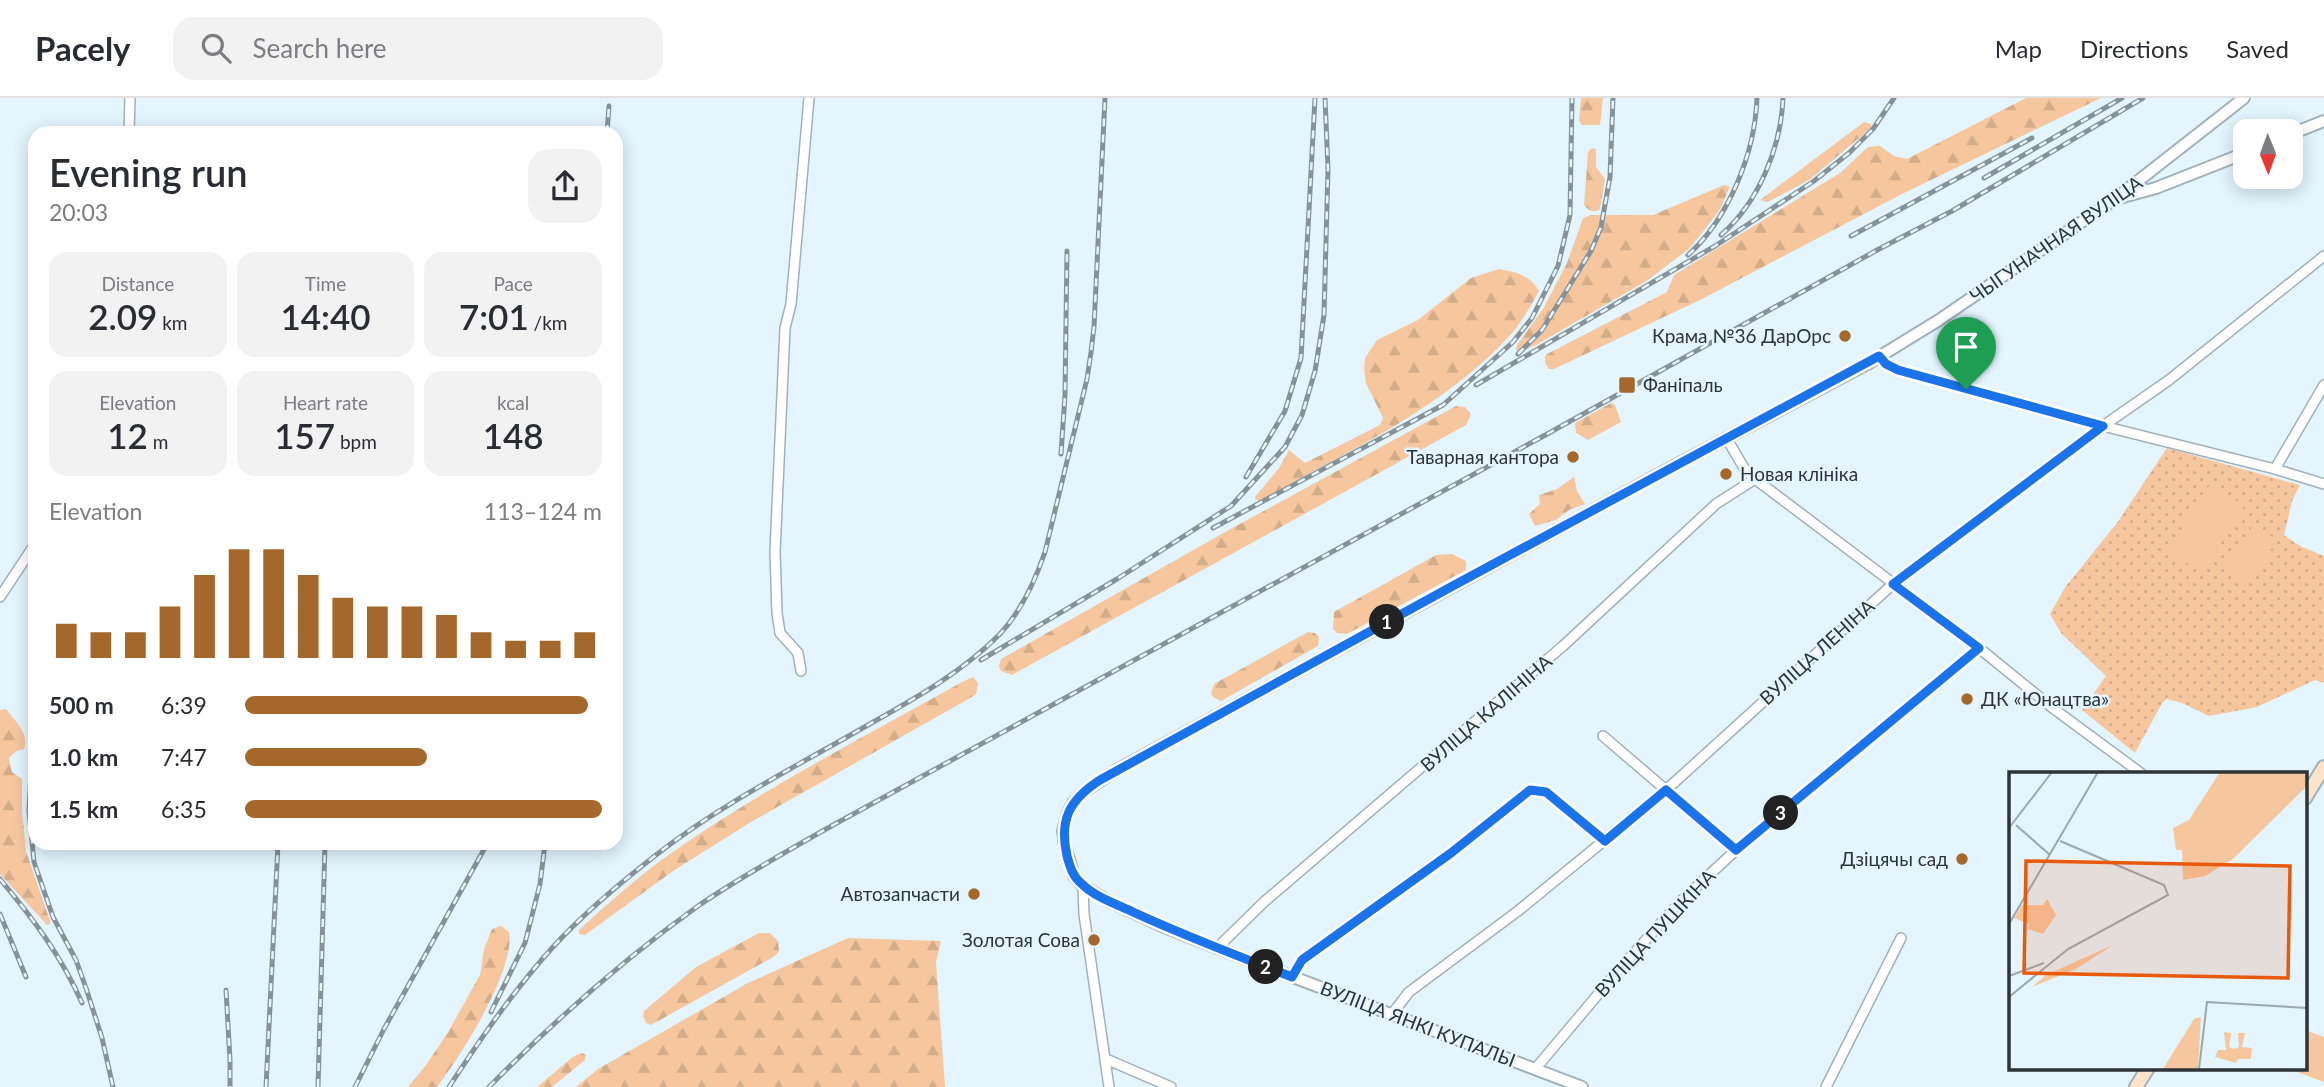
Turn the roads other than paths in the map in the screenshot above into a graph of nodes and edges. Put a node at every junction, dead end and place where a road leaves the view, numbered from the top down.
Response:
1 (130, 98) edge
2 (809, 98) edge
3 (2244, 98) edge
4 (2324, 121) edge
5 (129, 126) edge
6 (2303, 129) edge
7 (2233, 158) edge
8 (2147, 175) junction
9 (2156, 188) junction
10 (2115, 199) junction
11 (2324, 256) edge
12 (1879, 356) junction
13 (2324, 385) edge
14 (2103, 426) junction
15 (1727, 439) junction
16 (2275, 469) junction
17 (1755, 479) junction
18 (2324, 484) edge
19 (28, 555) edge
20 (1893, 584) junction
21 (0, 597) edge
22 (1979, 648) junction
23 (801, 671) dead end
24 (1603, 736) dead end
25 (2324, 767) edge
26 (2140, 772) edge
27 (1666, 790) junction
28 (2306, 796) edge
29 (1605, 841) junction
30 (1736, 850) junction
31 (1083, 886) junction
32 (1901, 938) dead end
33 (1217, 948) junction
34 (1292, 977) junction
35 (1392, 1014) junction
36 (1106, 1059) junction
37 (1535, 1068) junction
38 (2147, 1070) edge
39 (1109, 1087) edge
40 (1171, 1087) edge
41 (1581, 1087) edge
42 (1826, 1087) edge
43 (2136, 1087) edge

1 - 5 street
2 - 23 street
3 - 8 street, ЧЫГУНАЧНАЯ ВУЛІЦА
4 - 6 street
7 - 9 street
8 - 9 street
8 - 10 street, ЧЫГУНАЧНАЯ ВУЛІЦА
9 - 10 street
10 - 12 street, ЧЫГУНАЧНАЯ ВУЛІЦА
11 - 14 street, ВУЛІЦА ЛЕНІНА
12 - 14 street
12 - 15 street, ЧЫГУНАЧНАЯ ВУЛІЦА
13 - 16 street
14 - 16 street
14 - 20 street, ВУЛІЦА ЛЕНІНА
15 - 17 street
15 - 31 street, ЧЫГУНАЧНАЯ ВУЛІЦА
16 - 18 street
17 - 20 street
17 - 33 street, ВУЛІЦА КАЛІНІНА
19 - 21 street
20 - 22 street
20 - 27 street, ВУЛІЦА ЛЕНІНА
22 - 26 street
22 - 30 street, ВУЛІЦА ПУШКІНА
24 - 27 street
25 - 28 main road
27 - 29 street, ВУЛІЦА ЛЕНІНА
27 - 30 street
29 - 34 street
29 - 35 street, ВУЛІЦА ЛЕНІНА
30 - 37 street, ВУЛІЦА ПУШКІНА
31 - 33 street, ВУЛІЦА ЯНКІ КУПАЛЫ
31 - 36 street
32 - 42 street
33 - 34 street, ВУЛІЦА ЯНКІ КУПАЛЫ
34 - 35 street, ВУЛІЦА ЯНКІ КУПАЛЫ
35 - 37 street, ВУЛІЦА ЯНКІ КУПАЛЫ
36 - 39 street
36 - 40 street
37 - 41 street, ВУЛІЦА ЯНКІ КУПАЛЫ
38 - 43 main road

